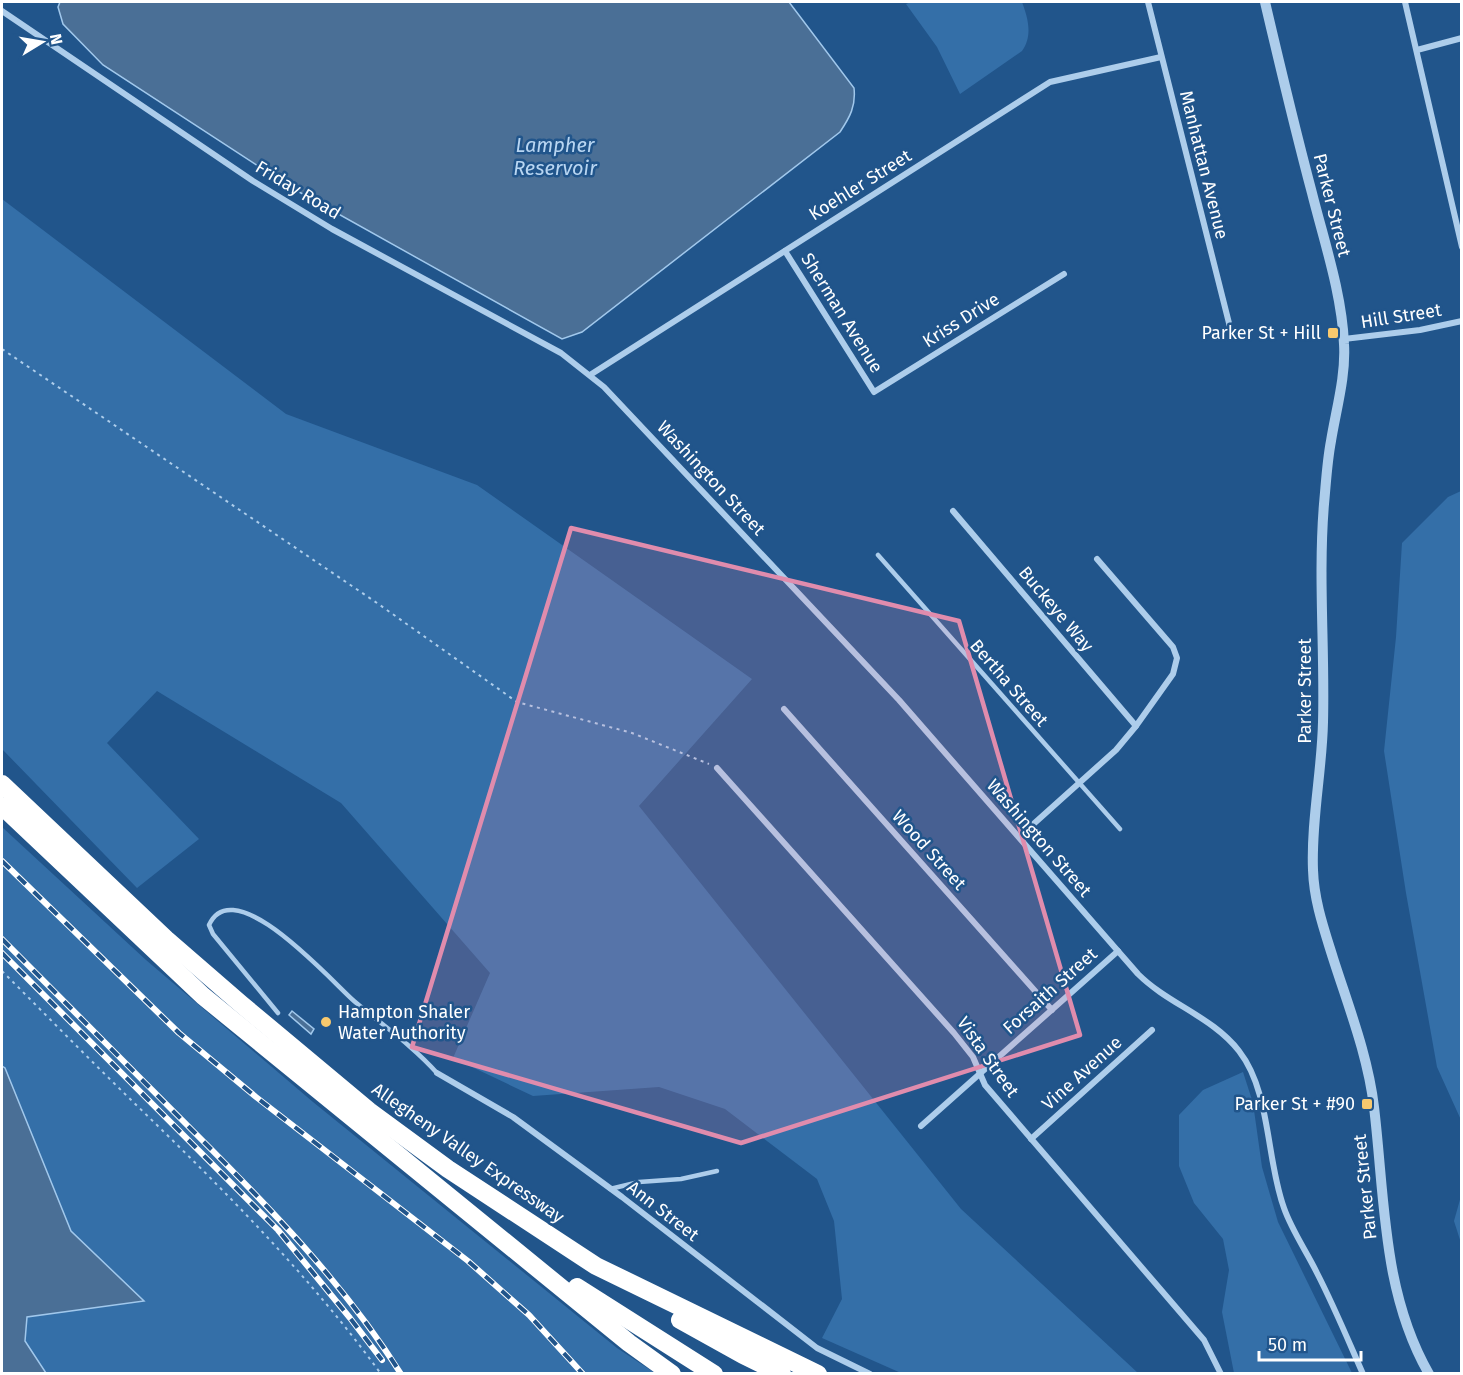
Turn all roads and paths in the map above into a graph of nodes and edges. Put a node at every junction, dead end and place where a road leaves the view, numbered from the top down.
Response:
1 (1148, 2) edge
2 (1265, 2) edge
3 (1405, 2) edge
4 (2, 12) edge
5 (1461, 38) edge
6 (1418, 50) junction
7 (1161, 57) junction
8 (1461, 247) edge
9 (785, 251) junction
10 (1064, 274) dead end
11 (1461, 321) edge
12 (1232, 335) dead end
13 (1344, 339) junction
14 (2, 349) edge
15 (590, 375) junction
16 (874, 392) joint
17 (953, 511) dead end
18 (878, 555) dead end
19 (1097, 559) dead end
20 (784, 709) dead end
21 (1136, 726) junction
22 (717, 768) joint
23 (1079, 783) junction
24 (2, 784) edge
25 (2, 806) edge
26 (1120, 829) dead end
27 (1019, 837) junction
28 (1118, 951) junction
29 (2, 971) edge
30 (1052, 1010) junction
31 (278, 1013) dead end
32 (1152, 1030) dead end
33 (437, 1073) joint
34 (980, 1074) junction
35 (921, 1126) dead end
36 (1031, 1139) junction
37 (717, 1171) dead end
38 (439, 1188) junction
39 (610, 1189) junction
40 (596, 1266) junction
41 (381, 1374) edge
42 (672, 1374) edge
43 (714, 1374) edge
44 (782, 1374) edge
45 (818, 1374) edge
46 (870, 1374) edge
47 (1221, 1374) edge
48 (1363, 1374) edge
49 (1429, 1374) edge

1 - 7 street, Manhattan Avenue
2 - 13 street, Parker Street
3 - 6 street
4 - 15 street, Friday Road
5 - 6 street
6 - 8 street
7 - 9 street, Koehler Street
7 - 12 street, Manhattan Avenue
9 - 15 street, Koehler Street
9 - 16 street, Sherman Avenue
10 - 16 street, Kriss Drive
11 - 13 street, Hill Street
13 - 49 street, Parker Street
14 - 22 path
15 - 27 street, Washington Street
17 - 21 street, Buckeye Way
18 - 23 lane, Bertha Street
19 - 21 street
20 - 30 street, Wood Street
21 - 23 street
22 - 34 street, Vista Street
23 - 26 lane, Bertha Street
23 - 27 street
24 - 40 highway, Allegheny Valley Expressway
25 - 38 highway, Allegheny Valley Expressway
27 - 28 street, Washington Street
28 - 30 street, Forsaith Street
28 - 48 street, Washington Street
29 - 41 path
30 - 34 street, Forsaith Street
31 - 33 lane
32 - 36 street, Vine Avenue
33 - 39 street, Ann Street
34 - 35 street, Forsaith Street
34 - 36 street, Vista Street
36 - 47 street, Vista Street
37 - 39 lane
38 - 42 highway, Allegheny Valley Expressway
38 - 43 highway
39 - 46 street, Ann Street
40 - 44 highway
40 - 45 highway, Allegheny Valley Expressway

